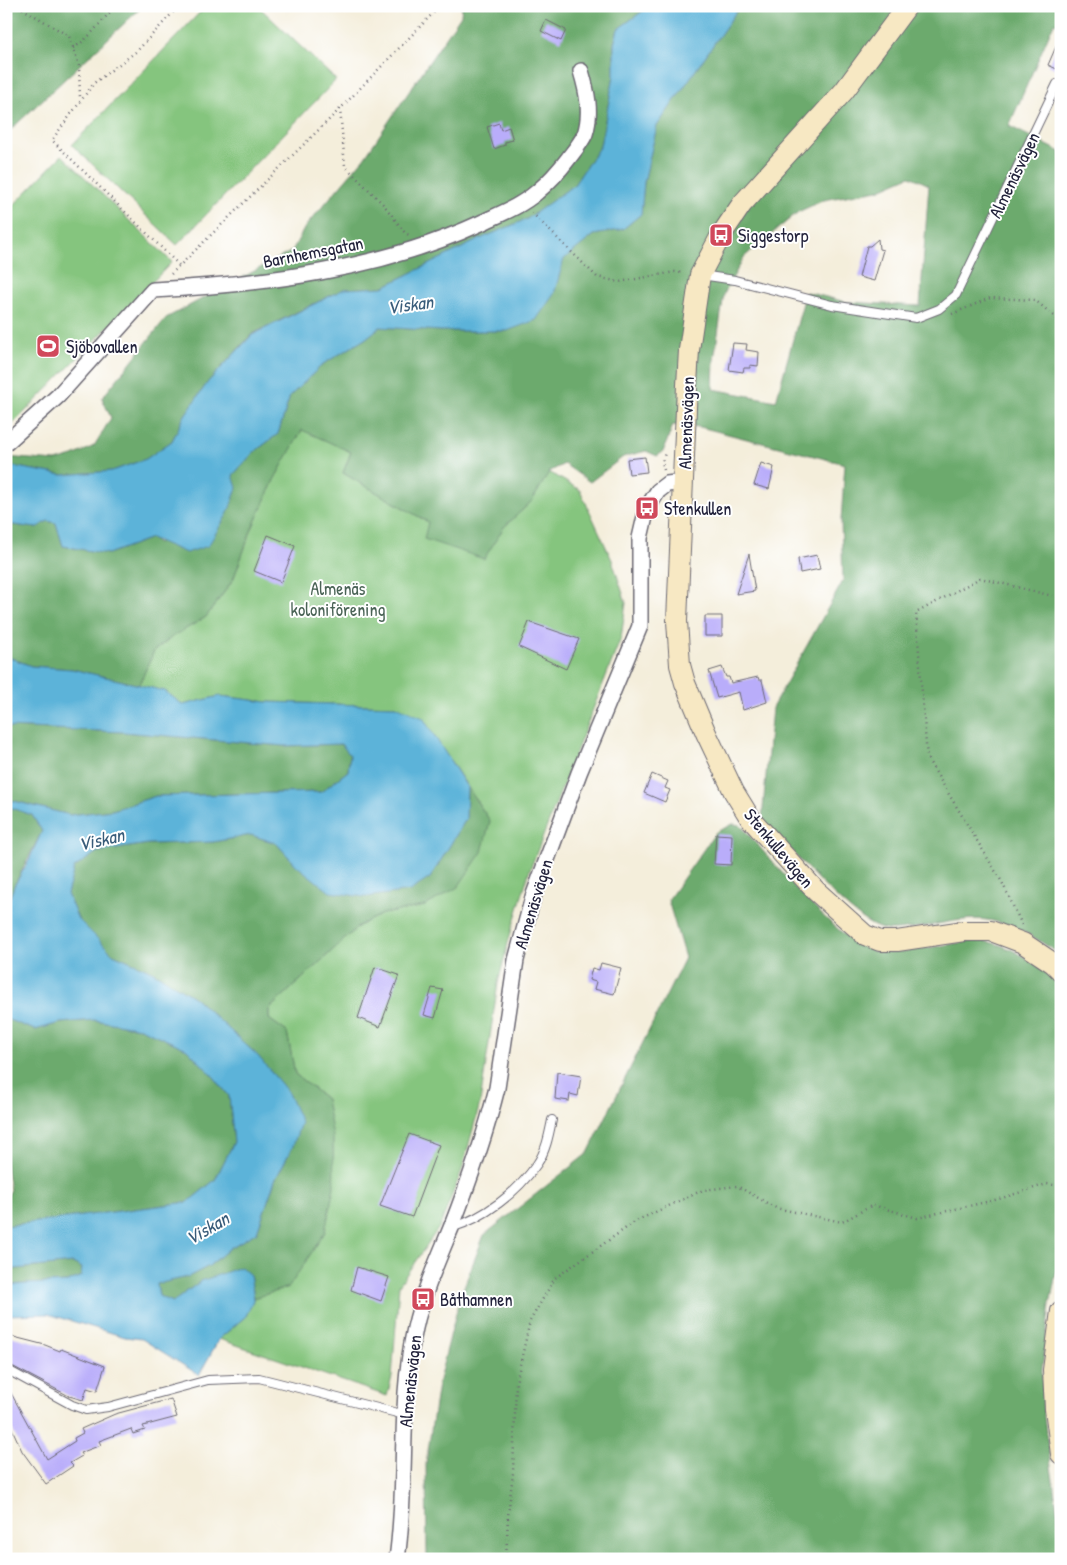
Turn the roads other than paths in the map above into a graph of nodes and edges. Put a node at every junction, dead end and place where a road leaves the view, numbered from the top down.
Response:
1 (908, 6) edge
2 (581, 71) dead end
3 (1057, 84) dead end
4 (700, 275) junction
5 (6, 443) edge
6 (684, 482) junction
7 (1061, 971) edge
8 (552, 1120) dead end
9 (451, 1228) junction
10 (1061, 1312) edge
11 (6, 1369) edge
12 (405, 1415) junction
13 (1061, 1454) edge
14 (397, 1559) edge

1 - 4 street, Almenäsvägen
2 - 5 street, Barnhemsgatan
3 - 4 lane, Almenäsvägen
4 - 6 street, Almenäsvägen
6 - 7 street, Stenkullevägen
6 - 9 street, Almenäsvägen
8 - 9 lane
9 - 12 street, Almenäsvägen
10 - 13 street
11 - 12 lane
12 - 14 street, Almenäsvägen

